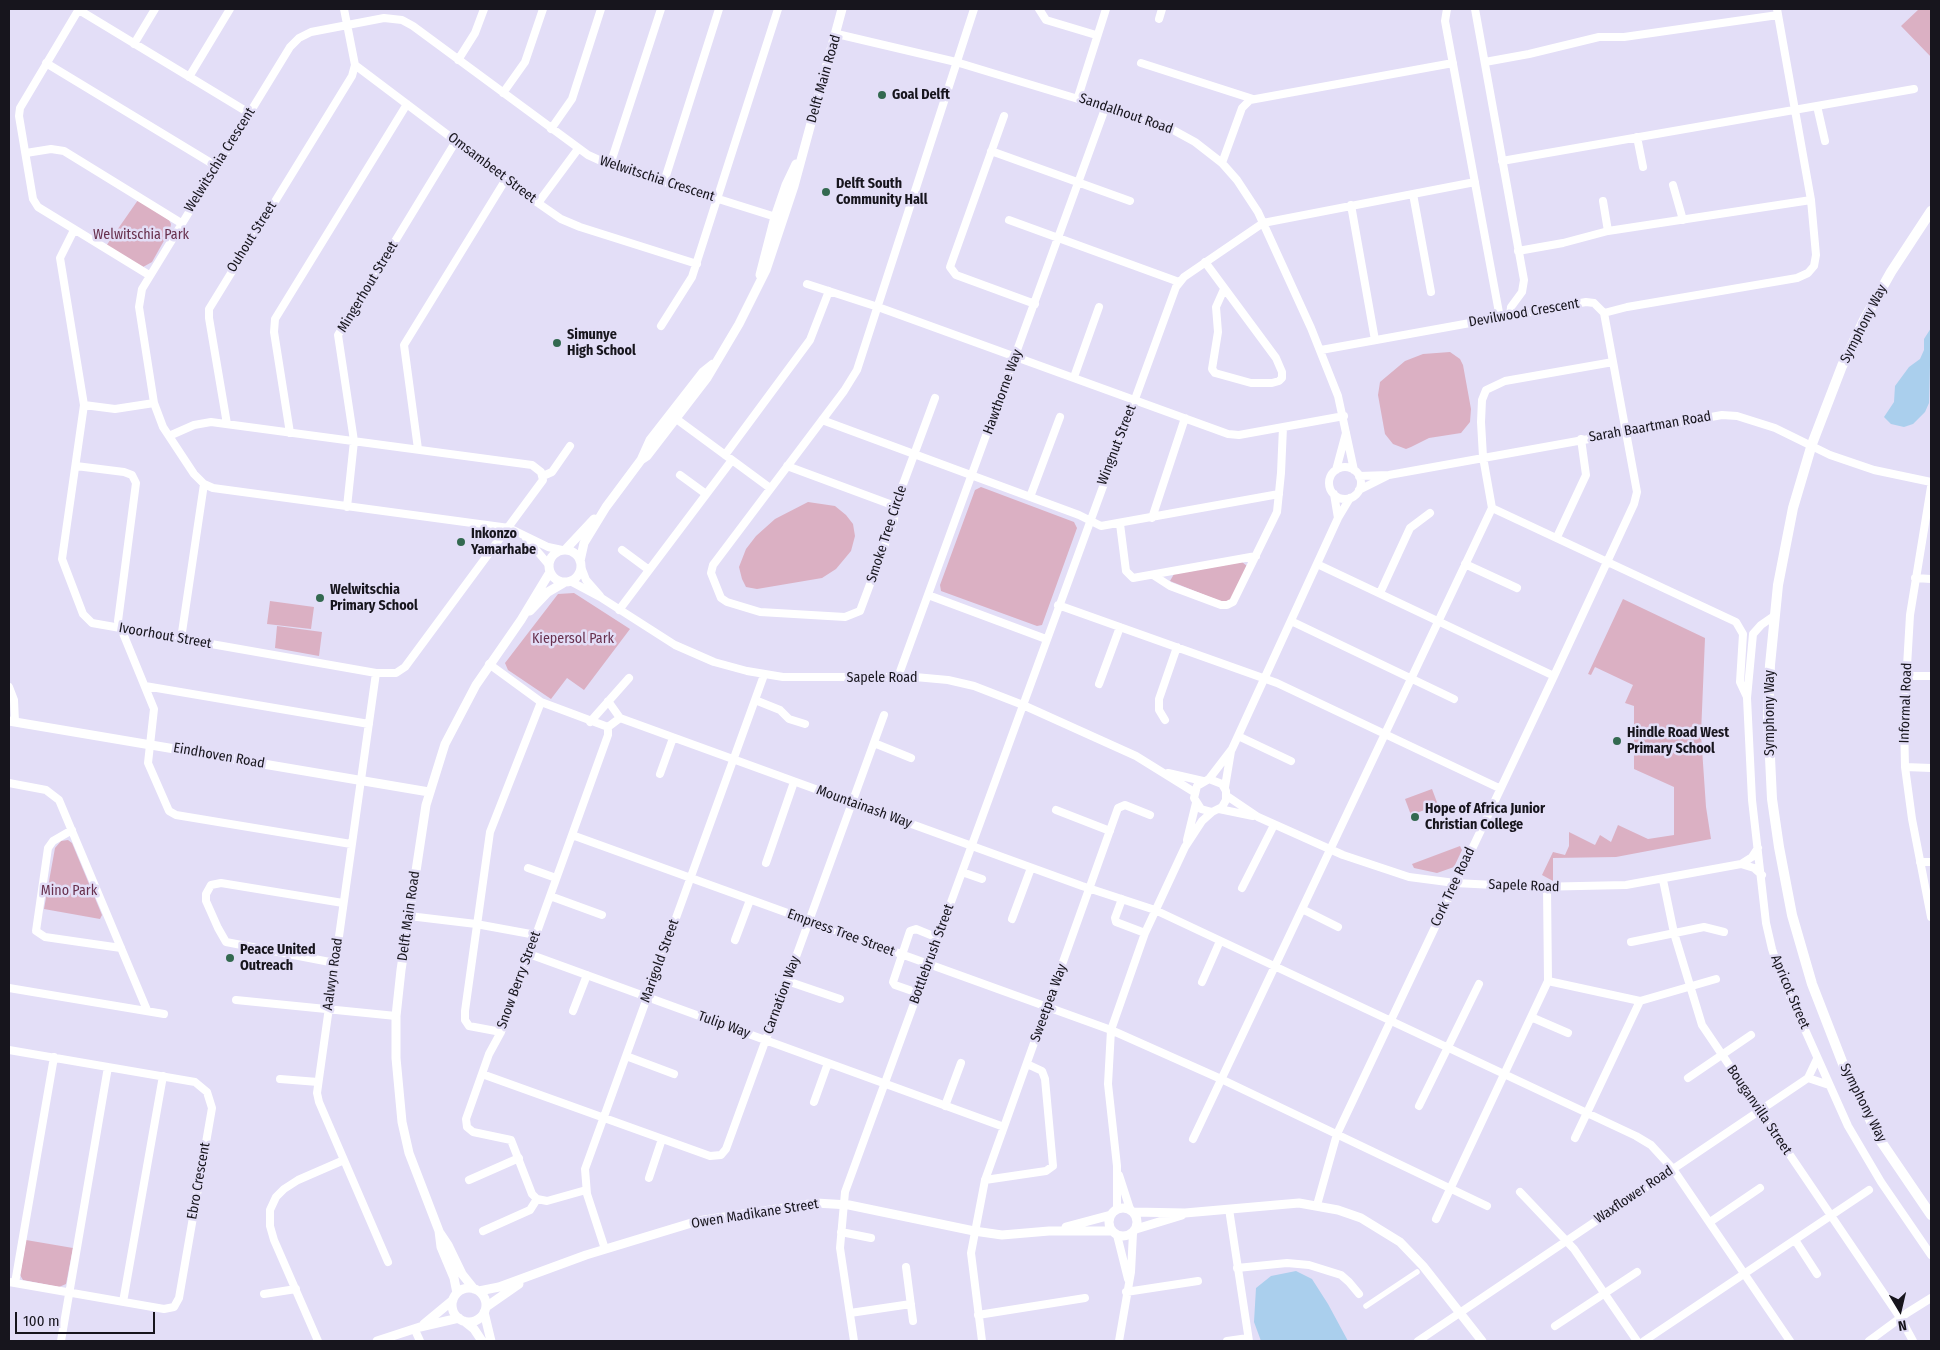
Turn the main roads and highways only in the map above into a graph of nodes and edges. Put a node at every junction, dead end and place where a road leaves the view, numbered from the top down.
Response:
1 (1931, 211) edge
2 (1931, 1215) edge

1 - 2 main road, Symphony Way

